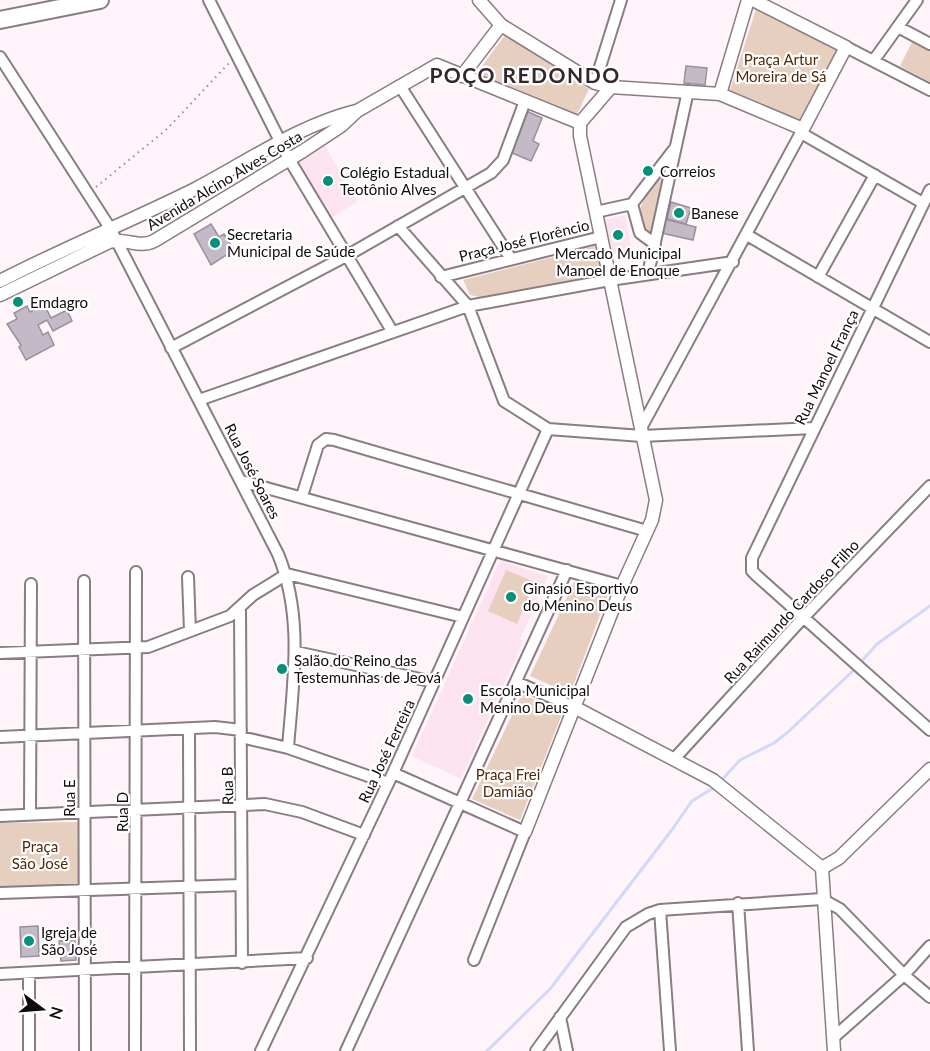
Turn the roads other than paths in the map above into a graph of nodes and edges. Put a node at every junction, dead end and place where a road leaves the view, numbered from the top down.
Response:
1 (100, 0) edge
2 (209, 0) edge
3 (479, 0) edge
4 (621, 0) edge
5 (748, 0) edge
6 (753, 0) edge
7 (917, 0) edge
8 (0, 20) edge
9 (501, 25) junction
10 (898, 27) junction
11 (930, 44) edge
12 (846, 47) junction
13 (0, 57) edge
14 (874, 60) junction
15 (462, 76) junction
16 (595, 83) junction
17 (400, 86) junction
18 (611, 87) junction
19 (930, 90) edge
20 (688, 91) junction
21 (720, 94) junction
22 (525, 102) junction
23 (357, 111) junction
24 (580, 123) junction
25 (802, 131) junction
26 (281, 143) junction
27 (677, 146) junction
28 (289, 159) junction
29 (233, 169) junction
30 (875, 175) junction
31 (243, 185) junction
32 (463, 188) junction
33 (930, 190) edge
34 (924, 203) junction
35 (632, 204) junction
36 (596, 212) junction
37 (398, 226) junction
38 (110, 228) junction
39 (747, 235) junction
40 (601, 237) junction
41 (115, 240) junction
42 (655, 244) junction
43 (348, 255) junction
44 (511, 259) junction
45 (733, 262) junction
46 (648, 274) junction
47 (24, 276) junction
48 (441, 277) junction
49 (818, 277) junction
50 (610, 280) junction
51 (0, 281) edge
52 (0, 296) edge
53 (468, 306) junction
54 (871, 308) junction
55 (392, 331) junction
56 (929, 340) edge
57 (171, 348) junction
58 (199, 400) junction
59 (813, 428) junction
60 (548, 429) junction
61 (642, 432) junction
62 (241, 481) junction
63 (930, 486) edge
64 (518, 494) junction
65 (302, 496) junction
66 (647, 531) junction
67 (492, 550) junction
68 (567, 570) junction
69 (136, 572) dead end
70 (287, 574) junction
71 (188, 577) dead end
72 (84, 581) dead end
73 (31, 584) dead end
74 (622, 586) junction
75 (240, 608) junction
76 (463, 617) junction
77 (802, 619) junction
78 (190, 631) junction
79 (137, 649) junction
80 (83, 651) junction
81 (31, 652) junction
82 (296, 652) junction
83 (0, 653) edge
84 (434, 682) junction
85 (516, 682) junction
86 (574, 707) junction
87 (189, 729) junction
88 (930, 730) edge
89 (137, 731) junction
90 (83, 733) junction
91 (241, 733) junction
92 (31, 736) junction
93 (0, 737) edge
94 (288, 748) junction
95 (675, 758) junction
96 (930, 769) edge
97 (390, 778) junction
98 (459, 803) junction
99 (242, 804) junction
100 (189, 806) junction
101 (137, 809) junction
102 (84, 812) junction
103 (30, 815) junction
104 (0, 816) edge
105 (525, 832) junction
106 (364, 835) junction
107 (822, 868) junction
108 (241, 885) junction
109 (189, 886) junction
110 (136, 889) junction
111 (84, 890) junction
112 (0, 894) edge
113 (822, 899) junction
114 (738, 903) junction
115 (660, 910) junction
116 (930, 946) edge
117 (307, 958) junction
118 (474, 960) dead end
119 (242, 963) junction
120 (190, 966) junction
121 (136, 968) junction
122 (85, 970) junction
123 (29, 973) junction
124 (0, 974) edge
125 (904, 975) junction
126 (930, 997) edge
127 (560, 1017) junction
128 (833, 1038) junction
129 (29, 1051) edge
130 (85, 1051) edge
131 (135, 1051) edge
132 (190, 1051) edge
133 (261, 1051) edge
134 (346, 1051) edge
135 (536, 1051) edge
136 (567, 1051) edge
137 (670, 1051) edge
138 (748, 1051) edge
139 (834, 1051) edge

1 - 8 main road
2 - 26 street
3 - 9 street
4 - 16 street
5 - 21 street
6 - 12 street
7 - 10 street
9 - 15 street
9 - 16 street
10 - 11 street
10 - 14 street
12 - 14 street
12 - 25 street
13 - 38 street, Rua José Soares
14 - 19 street
15 - 17 street, Avenida Alcino Alves Costa
15 - 22 street
16 - 18 street
17 - 23 street, Avenida Alcino Alves Costa
17 - 32 street
18 - 20 street
18 - 24 street
20 - 21 street
20 - 27 street
21 - 25 street
22 - 24 street
22 - 32 street
23 - 26 street, Avenida Alcino Alves Costa
23 - 28 street, Avenida Alcino Alves Costa
24 - 36 street
25 - 30 street
25 - 39 street
26 - 28 street
26 - 29 street, Avenida Alcino Alves Costa
27 - 35 street
27 - 42 street
28 - 31 street, Avenida Alcino Alves Costa
28 - 43 street
29 - 31 street
29 - 38 street, Avenida Alcino Alves Costa
30 - 34 street
30 - 49 street
31 - 41 street, Avenida Alcino Alves Costa
32 - 37 street
32 - 44 street
33 - 34 street, Rua Manoel França
34 - 54 street, Rua Manoel França
35 - 36 street
35 - 42 street
36 - 40 street
37 - 43 street
37 - 48 street
38 - 41 street, Rua José Soares
38 - 47 street, Avenida Alcino Alves Costa
39 - 45 street
39 - 49 street
40 - 44 street, Praça José Florêncio
40 - 50 street, Praça José Florêncio
41 - 47 street, Avenida Alcino Alves Costa
41 - 57 street, Rua José Soares
42 - 46 street
43 - 55 street
43 - 57 street
44 - 48 street, Praça José Florêncio
45 - 46 street
45 - 61 street
46 - 50 street
47 - 51 street, Avenida Alcino Alves Costa
47 - 52 street, Avenida Alcino Alves Costa
48 - 53 street
49 - 54 street
50 - 53 street
50 - 61 street, Praça José Florêncio
53 - 55 street
53 - 60 street
54 - 56 street
54 - 59 street, Rua Manoel França
55 - 58 street
57 - 58 street, Rua José Soares
58 - 62 street, Rua José Soares
59 - 61 street
59 - 77 street, Rua Manoel França
60 - 61 street
60 - 64 street, Rua José Ferreira
61 - 66 street, Praça José Florêncio
62 - 65 street
62 - 70 street, Rua José Soares
63 - 77 street, Rua Raimundo Cardoso Filho
64 - 65 street
64 - 66 street
64 - 67 street, Rua José Ferreira
65 - 67 street
66 - 74 street
67 - 68 street
67 - 76 street, Rua José Ferreira
68 - 74 street
68 - 85 street
69 - 79 street, Rua D
70 - 75 street
70 - 76 street
70 - 82 street, Rua José Soares
71 - 78 street
72 - 80 street, Rua E
73 - 81 street
74 - 86 street
75 - 78 street
75 - 91 street, Rua B
76 - 84 street, Rua José Ferreira
77 - 88 street
77 - 95 street, Rua Raimundo Cardoso Filho
78 - 79 street
79 - 80 street
79 - 89 street, Rua D
80 - 81 street
80 - 90 street, Rua E
81 - 83 street
81 - 92 street
82 - 84 street
82 - 94 street, Rua José Soares
84 - 97 street, Rua José Ferreira
85 - 86 street
85 - 98 street
86 - 95 street
86 - 105 street
87 - 89 street
87 - 91 street
87 - 100 street
89 - 90 street
89 - 101 street, Rua D
90 - 92 street
90 - 102 street, Rua E
91 - 94 street
91 - 99 street, Rua B
92 - 93 street
92 - 103 street
94 - 97 street
95 - 107 street
96 - 107 street
97 - 98 street
97 - 106 street, Rua José Ferreira
98 - 105 street
98 - 134 street
99 - 100 street
99 - 106 street
99 - 108 street, Rua B
100 - 101 street
100 - 109 street
101 - 102 street
101 - 110 street, Rua D
102 - 103 street
102 - 111 street, Rua E
103 - 104 street
105 - 118 street
106 - 117 street, Rua José Ferreira
107 - 113 street
108 - 109 street
108 - 119 street, Rua B
109 - 110 street
109 - 120 street
110 - 111 street
110 - 121 street, Rua D
111 - 112 street
111 - 122 street, Rua E
113 - 114 street
113 - 125 street
113 - 128 street
114 - 115 street
114 - 138 street
115 - 127 street
115 - 137 street
116 - 125 street
117 - 119 street
117 - 133 street, Rua José Ferreira
119 - 120 street
120 - 121 street
120 - 132 street
121 - 122 street
121 - 131 street, Rua D
122 - 123 street
122 - 130 street, Rua E
123 - 124 street
123 - 129 street
125 - 126 street
125 - 128 street
127 - 135 street
127 - 136 street
128 - 139 street

